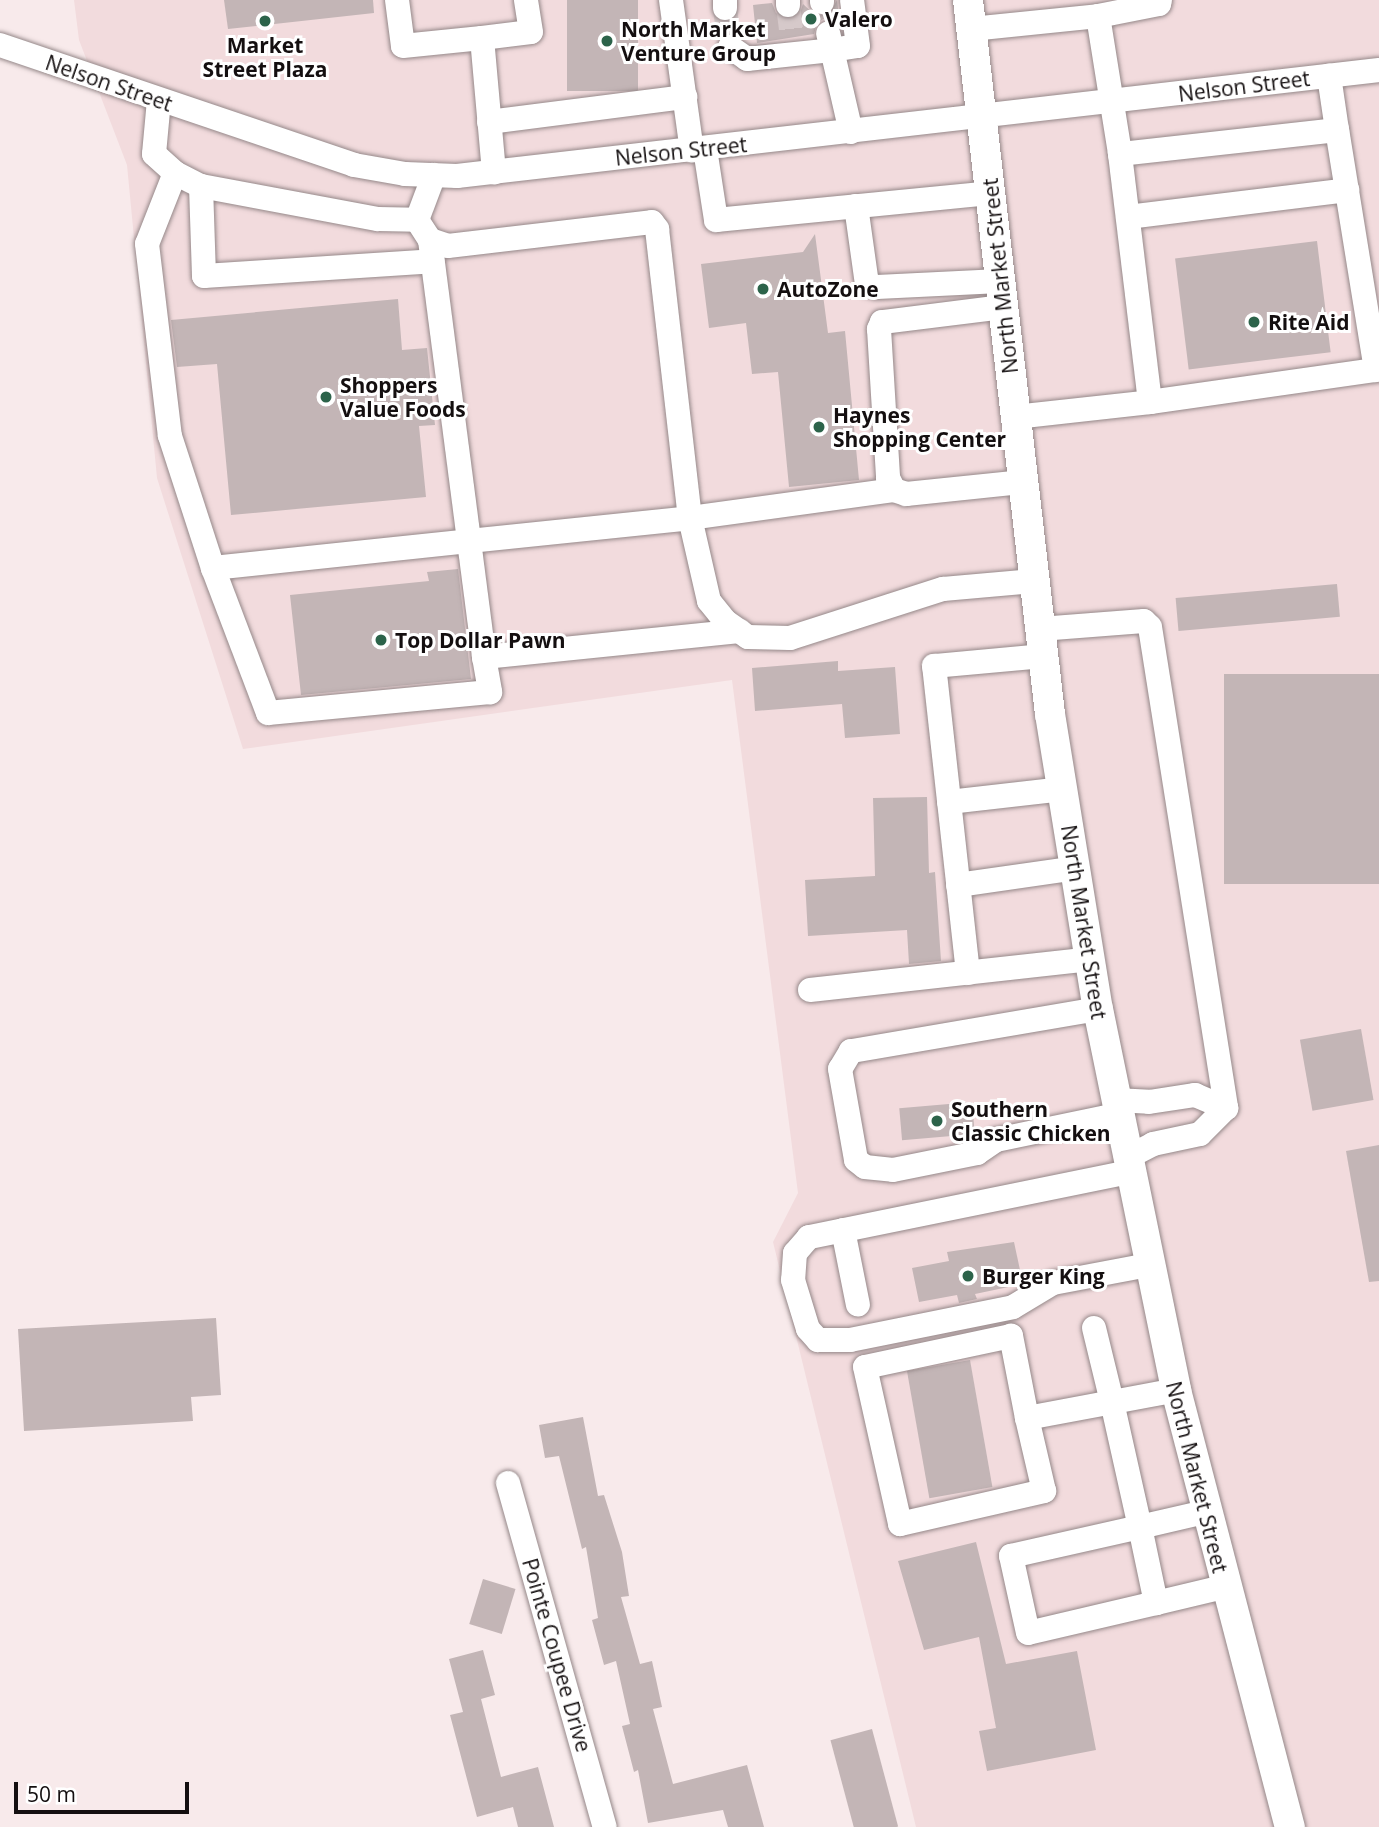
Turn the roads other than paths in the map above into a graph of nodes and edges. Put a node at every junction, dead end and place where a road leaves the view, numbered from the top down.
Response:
1 (397, 0) edge
2 (526, 0) edge
3 (671, 0) edge
4 (852, 0) edge
5 (1160, 0) edge
6 (1096, 10) edge
7 (970, 14) edge
8 (482, 37) junction
9 (830, 41) junction
10 (0, 45) edge
11 (738, 53) dead end
12 (1379, 70) edge
13 (1329, 76) junction
14 (685, 97) junction
15 (159, 100) junction
16 (1112, 102) junction
17 (982, 118) junction
18 (489, 122) junction
19 (1337, 130) junction
20 (851, 132) junction
21 (698, 150) junction
22 (1120, 153) junction
23 (494, 172) junction
24 (175, 173) junction
25 (434, 175) junction
26 (201, 186) junction
27 (1347, 190) junction
28 (990, 193) junction
29 (856, 206) junction
30 (1128, 217) junction
31 (427, 240) junction
32 (1002, 294) junction
33 (1150, 402) junction
34 (1015, 417) junction
35 (1023, 482) junction
36 (894, 490) junction
37 (690, 519) junction
38 (469, 541) junction
39 (213, 568) junction
40 (1034, 581) junction
41 (740, 631) junction
42 (1042, 642) junction
43 (484, 657) junction
44 (1063, 789) junction
45 (949, 803) junction
46 (1076, 869) junction
47 (958, 885) junction
48 (1090, 959) junction
49 (968, 973) junction
50 (810, 990) dead end
51 (1098, 1009) junction
52 (1116, 1107) junction
53 (1226, 1108) junction
54 (1128, 1165) junction
55 (843, 1230) junction
56 (1148, 1265) junction
57 (858, 1305) dead end
58 (1094, 1328) dead end
59 (1175, 1390) junction
60 (1112, 1402) junction
61 (1027, 1418) junction
62 (508, 1483) dead end
63 (1205, 1512) junction
64 (1140, 1527) junction
65 (1223, 1587) junction
66 (1156, 1603) junction
67 (605, 1827) edge
68 (1290, 1827) edge

1 - 8 street
2 - 8 street
3 - 14 street
4 - 9 street
5 - 6 street
6 - 7 street
6 - 16 street
7 - 17 main road, North Market Street
8 - 18 street
9 - 11 street
9 - 20 street
10 - 15 street, Nelson Street
12 - 13 street, Nelson Street
13 - 16 street, Nelson Street
13 - 19 street
14 - 18 street
14 - 21 street
15 - 24 street
15 - 25 street, Nelson Street
16 - 17 street, Nelson Street
16 - 22 street
17 - 20 street, Nelson Street
17 - 28 main road, North Market Street
18 - 23 street
19 - 22 street
19 - 27 street
20 - 21 street, Nelson Street
21 - 23 street, Nelson Street
21 - 29 street
22 - 30 street
23 - 25 street, Nelson Street
24 - 26 street
24 - 39 street
25 - 31 street
26 - 31 street
26 - 31 street
27 - 30 street
27 - 33 street
28 - 29 street
28 - 32 main road, North Market Street
29 - 32 street
30 - 33 street
31 - 37 street
31 - 38 street
32 - 34 main road, North Market Street
32 - 36 street
33 - 34 street
34 - 35 main road, North Market Street
35 - 36 street
35 - 40 main road, North Market Street
36 - 37 street
37 - 38 street
37 - 41 street
38 - 39 street
38 - 43 street
39 - 43 street
40 - 41 street
40 - 42 main road, North Market Street
41 - 43 street
42 - 44 main road, North Market Street
42 - 45 street
42 - 53 street
44 - 45 street
44 - 46 main road, North Market Street
45 - 47 street
46 - 47 street
46 - 48 main road, North Market Street
47 - 49 street
48 - 49 street
48 - 51 main road, North Market Street
49 - 50 street
51 - 52 main road, North Market Street
51 - 52 street
52 - 53 street
52 - 54 main road, North Market Street
53 - 54 street
54 - 55 street
54 - 56 main road, North Market Street
55 - 56 street
55 - 57 street
56 - 59 main road, North Market Street
58 - 60 street
59 - 60 street
59 - 63 main road, North Market Street
60 - 61 street
60 - 64 street
61 - 61 street
62 - 67 street, Pointe Coupee Drive
63 - 64 street
63 - 65 main road, North Market Street
64 - 66 street
64 - 66 street
65 - 66 street
65 - 68 main road, North Market Street

